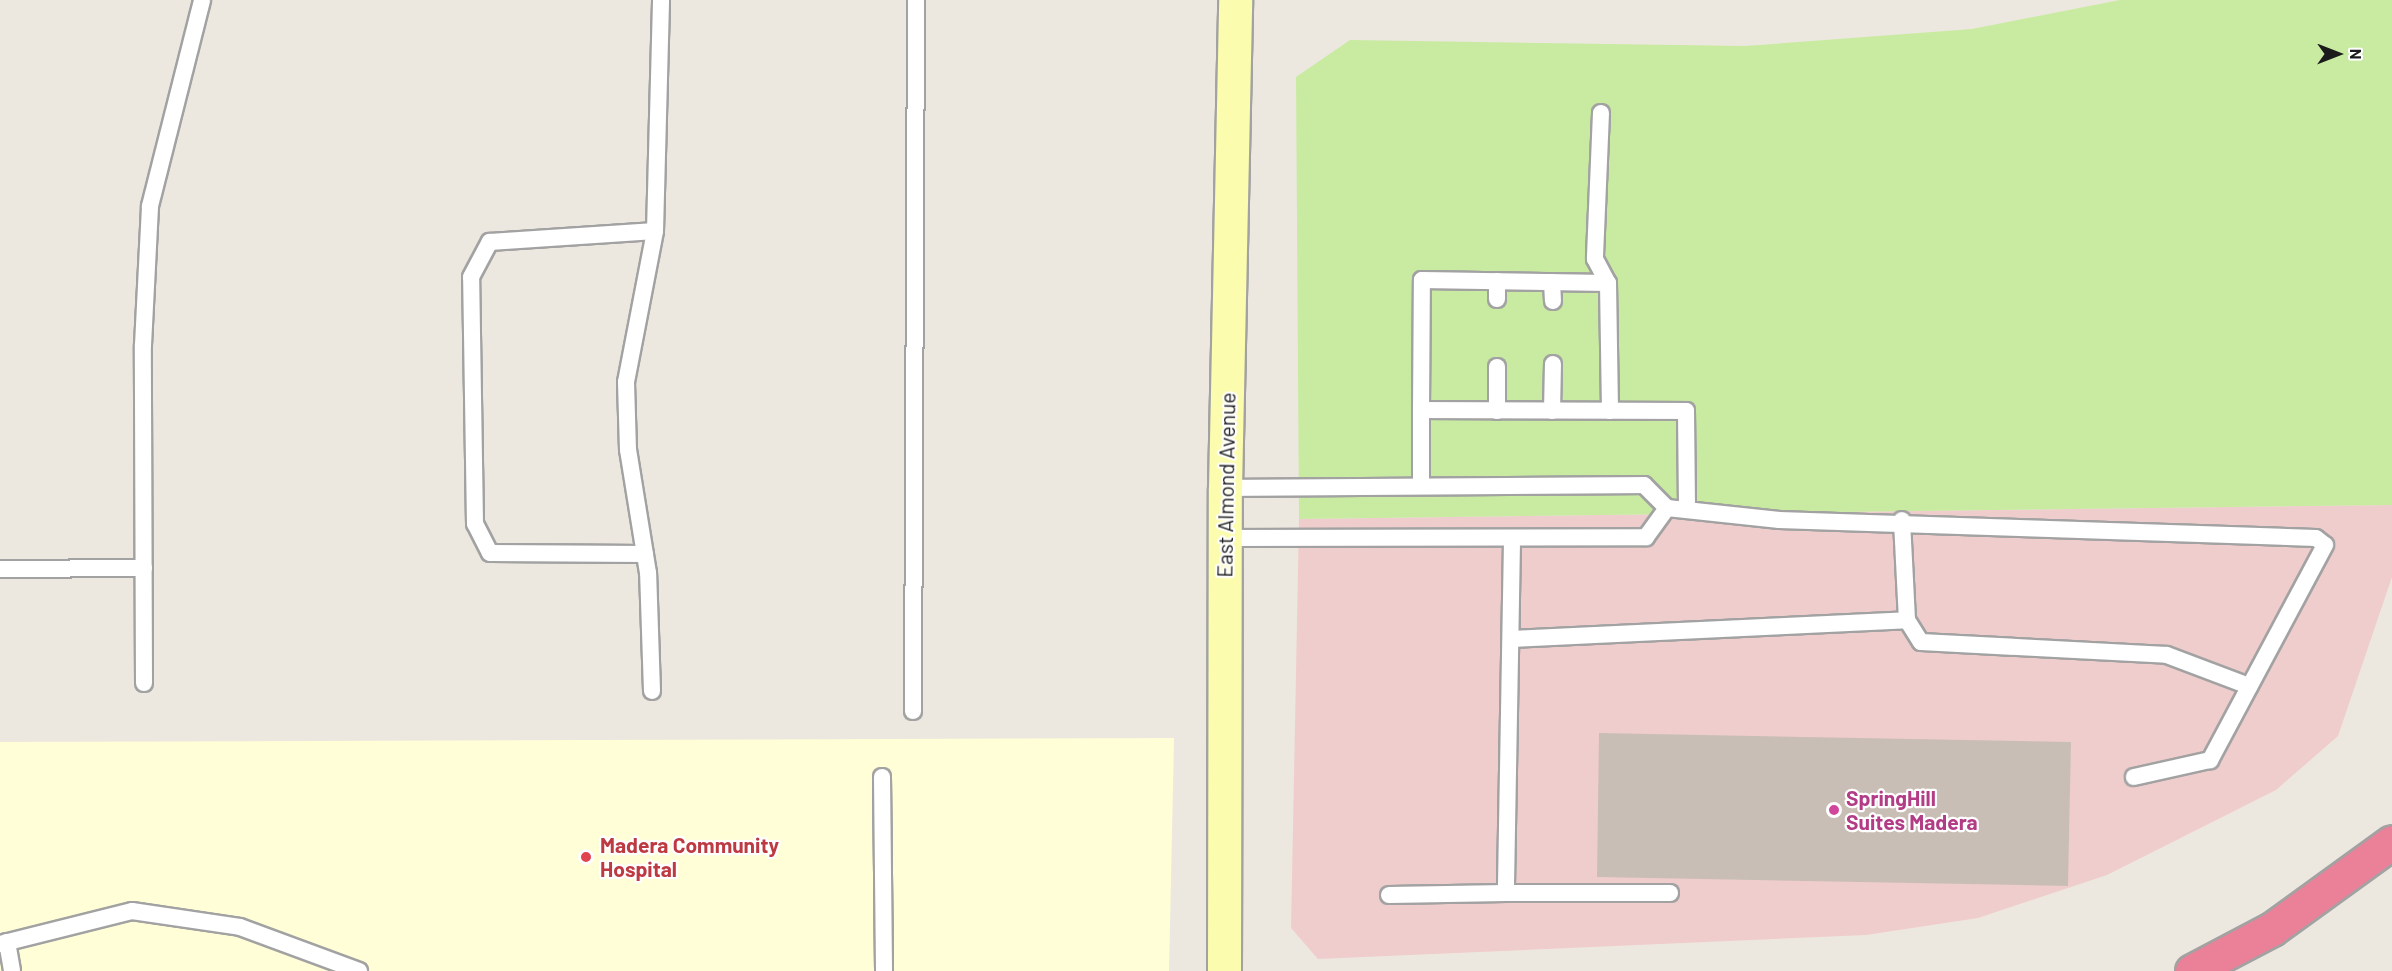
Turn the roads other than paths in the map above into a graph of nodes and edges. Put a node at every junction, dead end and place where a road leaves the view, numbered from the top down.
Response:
1 (202, 0) edge
2 (662, 0) edge
3 (916, 0) edge
4 (1235, 0) edge
5 (1601, 113) dead end
6 (655, 231) junction
7 (1497, 281) junction
8 (1552, 282) junction
9 (1608, 283) junction
10 (1497, 299) dead end
11 (1553, 301) dead end
12 (1553, 364) dead end
13 (1497, 367) dead end
14 (1421, 410) junction
15 (1497, 411) junction
16 (1552, 411) junction
17 (1610, 411) junction
18 (1421, 486) junction
19 (1225, 488) junction
20 (1667, 508) junction
21 (1687, 510) junction
22 (1902, 520) junction
23 (1225, 538) junction
24 (1512, 541) junction
25 (645, 554) junction
26 (144, 568) junction
27 (0, 569) edge
28 (1907, 620) junction
29 (1511, 639) junction
30 (144, 683) dead end
31 (2249, 686) junction
32 (652, 691) dead end
33 (913, 711) dead end
34 (882, 777) dead end
35 (2134, 777) dead end
36 (2392, 842) edge
37 (1506, 893) junction
38 (1670, 893) dead end
39 (1389, 895) dead end
40 (4, 943) edge
41 (12, 971) edge
42 (359, 971) edge
43 (884, 971) edge
44 (1224, 971) edge
45 (2192, 971) edge

1 - 26 lane
2 - 6 lane
3 - 33 lane
4 - 19 main road, East Almond Avenue
5 - 9 lane
6 - 25 lane
6 - 25 lane
7 - 8 lane
7 - 10 lane
7 - 14 lane
8 - 9 lane
8 - 11 lane
9 - 17 lane
12 - 16 lane
13 - 15 lane
14 - 15 lane
14 - 18 lane
15 - 16 lane
16 - 17 lane
17 - 21 lane
18 - 19 lane
18 - 20 lane
19 - 23 main road, East Almond Avenue
20 - 21 lane
20 - 24 lane
21 - 22 lane
22 - 28 lane
22 - 31 lane
23 - 24 lane
23 - 44 main road, East Almond Avenue
24 - 29 lane
25 - 32 lane
26 - 27 lane
26 - 30 lane
28 - 29 lane
28 - 31 lane
29 - 37 lane
31 - 35 lane
34 - 43 lane
36 - 45 highway
37 - 38 lane
37 - 39 lane
40 - 41 lane
40 - 42 lane

